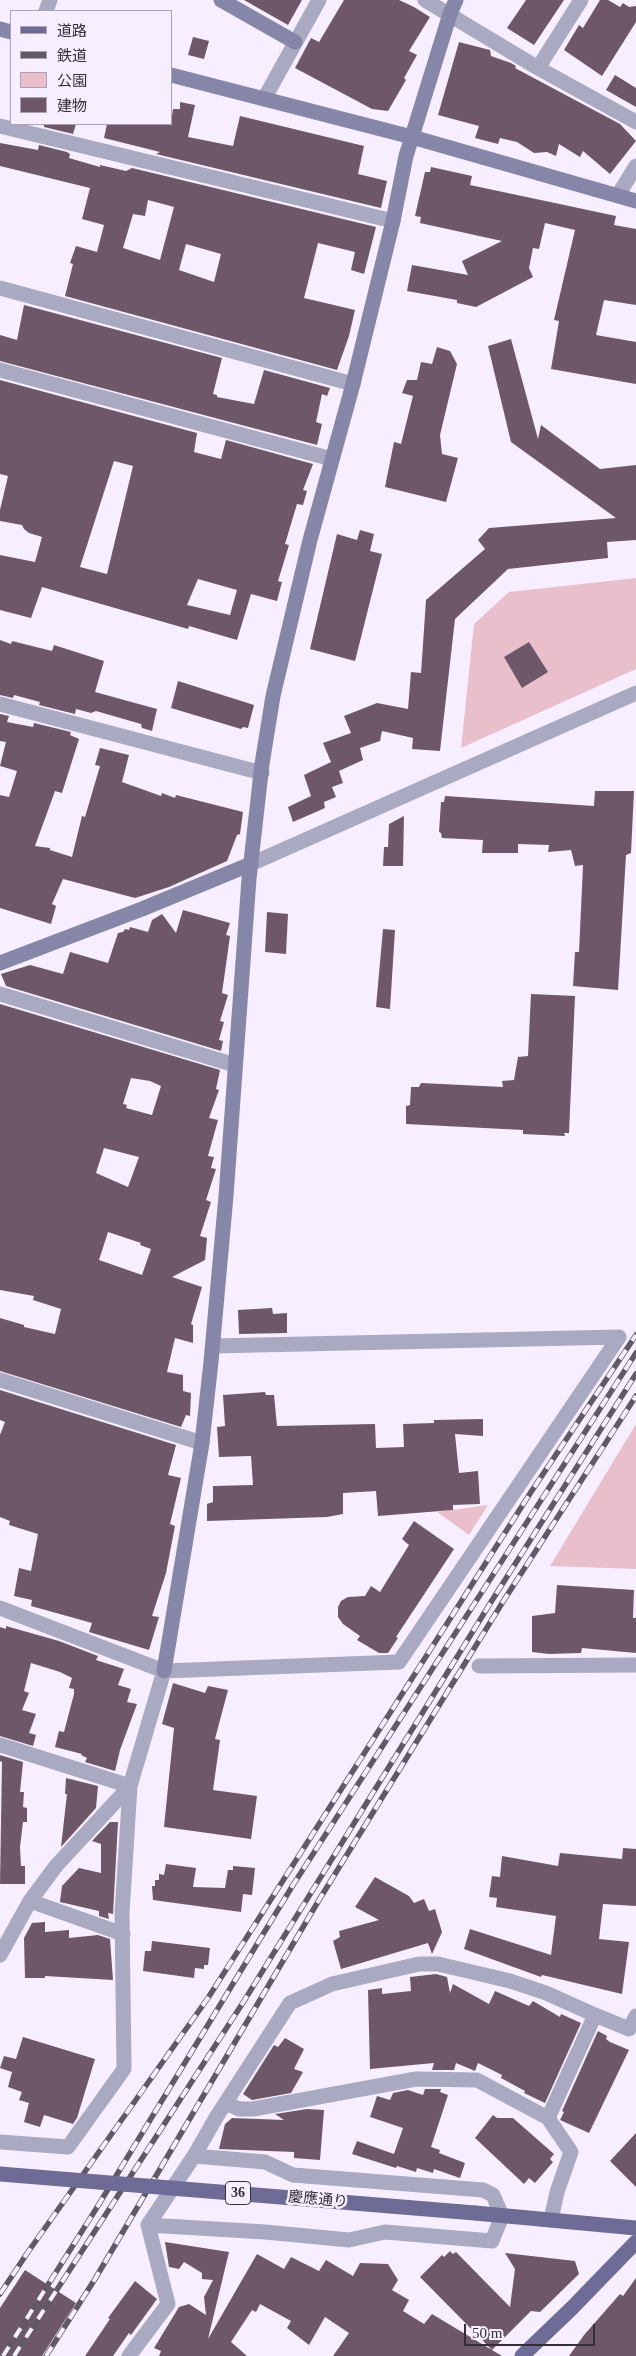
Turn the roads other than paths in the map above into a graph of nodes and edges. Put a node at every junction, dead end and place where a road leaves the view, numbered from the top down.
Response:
1 (220, 0) edge
2 (319, 0) edge
3 (425, 0) edge
4 (456, 0) edge
5 (581, 0) edge
6 (450, 14) junction
7 (295, 42) junction
8 (538, 68) junction
9 (172, 75) edge
10 (264, 99) junction
11 (636, 122) edge
12 (0, 126) edge
13 (412, 137) junction
14 (636, 166) edge
15 (618, 195) junction
16 (636, 201) edge
17 (393, 221) junction
18 (0, 288) edge
19 (0, 370) edge
20 (353, 384) junction
21 (332, 460) junction
22 (636, 693) edge
23 (0, 704) edge
24 (262, 773) junction
25 (251, 864) junction
26 (4, 959) edge
27 (0, 994) edge
28 (235, 1066) junction
29 (213, 1346) junction
30 (0, 1380) edge
31 (202, 1443) junction
32 (0, 1608) edge
33 (636, 1665) edge
34 (479, 1666) dead end
35 (164, 1671) junction
36 (0, 1746) edge
37 (130, 1786) junction
38 (30, 1900) junction
39 (122, 1934) junction
40 (0, 1955) edge
41 (595, 2015) junction
42 (636, 2016) edge
43 (226, 2104) junction
44 (548, 2118) junction
45 (0, 2142) edge
46 (194, 2156) junction
47 (0, 2174) edge
48 (502, 2216) junction
49 (551, 2220) junction
50 (148, 2225) junction
51 (636, 2228) edge
52 (636, 2242) edge
53 (136, 2354) edge
54 (522, 2356) edge

1 - 7 street
2 - 7 street
3 - 6 street
4 - 6 street
5 - 8 street
6 - 8 street
6 - 13 street
7 - 10 street
8 - 11 street
9 - 10 street
10 - 13 street
12 - 17 street
13 - 15 street
13 - 17 street
14 - 15 street
15 - 16 street
17 - 20 street
18 - 20 street
19 - 21 street
20 - 21 street
21 - 24 street
22 - 25 street
23 - 24 street
24 - 25 street
25 - 26 street
25 - 28 street
27 - 28 street
28 - 29 street
29 - 31 street
29 - 35 street
30 - 31 street
31 - 35 street
32 - 35 street
33 - 34 street
35 - 37 street
36 - 37 street
37 - 38 street
37 - 39 street
38 - 39 street
38 - 40 street
39 - 45 street
41 - 42 street
41 - 43 street
41 - 44 street
43 - 44 street
43 - 46 street
44 - 49 street
46 - 48 street
46 - 50 street
47 - 48 main road, 慶應通り / 36, bridge
48 - 49 main road, 慶應通り / 36
48 - 50 street
49 - 51 main road, 慶應通り / 36
50 - 53 street
52 - 54 main road

